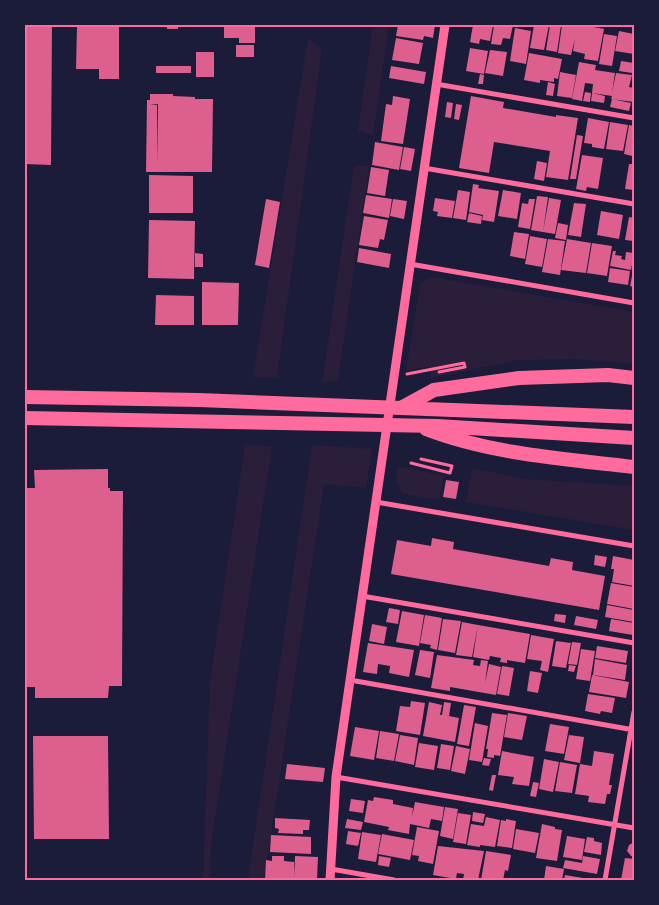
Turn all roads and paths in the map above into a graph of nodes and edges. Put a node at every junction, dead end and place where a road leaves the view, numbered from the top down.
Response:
1 (445, 25) edge
2 (436, 84) junction
3 (634, 118) edge
4 (424, 168) junction
5 (634, 204) edge
6 (410, 264) junction
7 (634, 303) edge
8 (407, 374) dead end
9 (429, 374) dead end
10 (634, 378) edge
11 (25, 397) edge
12 (400, 408) junction
13 (634, 417) edge
14 (25, 418) edge
15 (415, 425) junction
16 (634, 438) edge
17 (421, 458) dead end
18 (411, 463) dead end
19 (634, 468) edge
20 (376, 502) junction
21 (634, 546) edge
22 (362, 596) junction
23 (634, 643) edge
24 (350, 680) junction
25 (634, 712) edge
26 (632, 730) edge
27 (336, 777) junction
28 (614, 824) junction
29 (634, 828) edge
30 (331, 869) junction
31 (330, 880) edge
32 (394, 880) edge
33 (605, 880) edge

1 - 2 street
2 - 3 street
2 - 4 street
4 - 5 street
4 - 6 street
6 - 7 street
6 - 20 street
8 - 9 path
10 - 12 highway
11 - 12 highway
12 - 13 highway
14 - 15 highway
15 - 16 highway
15 - 19 highway
17 - 18 path
20 - 21 street
20 - 22 street
22 - 23 street
22 - 24 street
24 - 26 street
24 - 27 street
25 - 26 street
26 - 28 street
27 - 28 street
27 - 30 street
28 - 29 street
28 - 33 street
30 - 31 street
30 - 32 street

